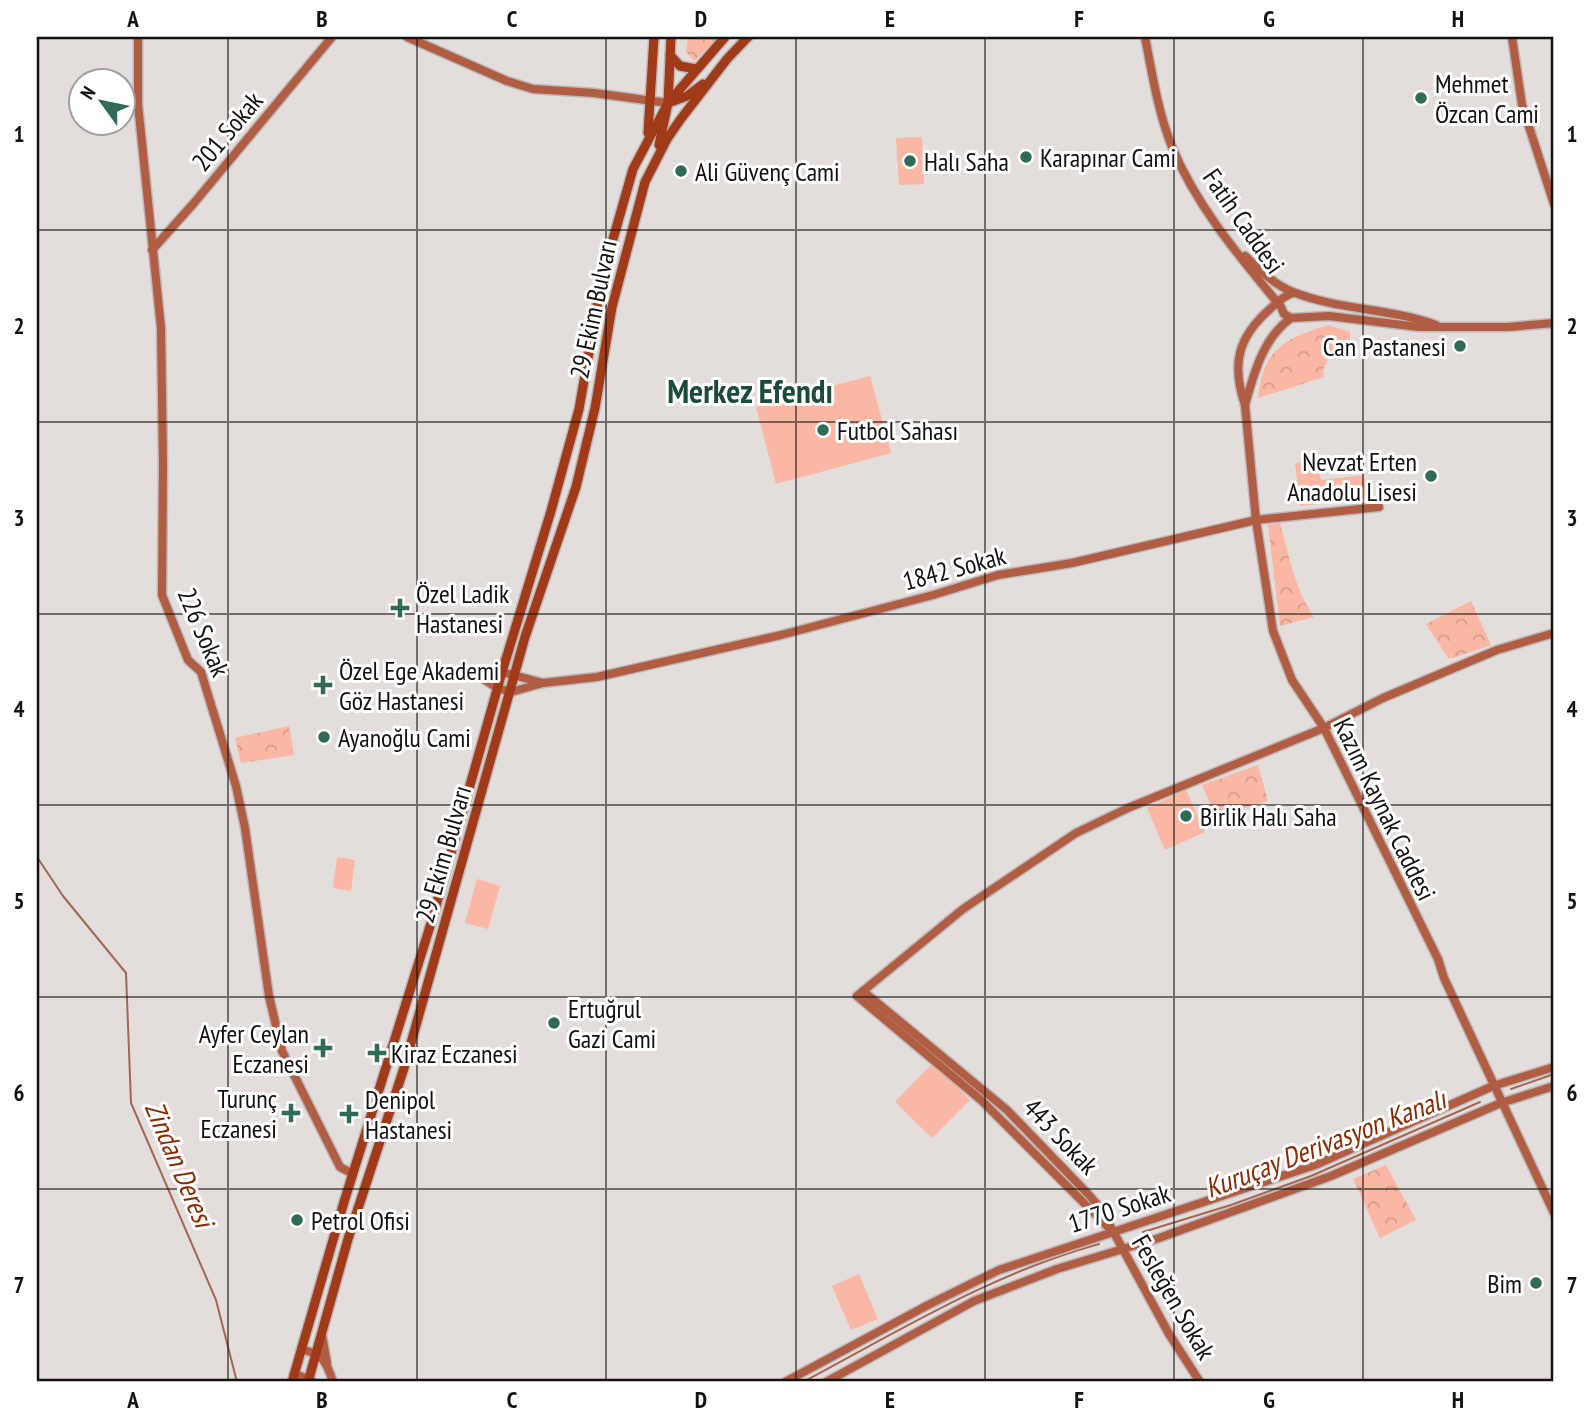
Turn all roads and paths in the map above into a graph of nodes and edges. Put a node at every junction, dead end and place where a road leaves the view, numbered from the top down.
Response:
1 (138, 37) edge
2 (332, 37) edge
3 (407, 37) edge
4 (654, 37) edge
5 (671, 37) edge
6 (725, 37) edge
7 (748, 37) edge
8 (1145, 37) edge
9 (1512, 37) edge
10 (670, 55) junction
11 (696, 68) junction
12 (716, 73) junction
13 (651, 100) junction
14 (668, 103) junction
15 (646, 142) junction
16 (651, 170) junction
17 (1554, 204) edge
18 (1213, 223) junction
19 (152, 250) junction
20 (1267, 290) junction
21 (1297, 294) junction
22 (1280, 303) junction
23 (1264, 314) junction
24 (1295, 317) junction
25 (1554, 323) edge
26 (1439, 326) junction
27 (1245, 405) junction
28 (1378, 507) dead end
29 (1256, 520) junction
30 (1554, 633) edge
31 (502, 672) junction
32 (515, 675) junction
33 (543, 682) junction
34 (497, 688) junction
35 (511, 692) junction
36 (1324, 728) junction
37 (1554, 1067) edge
38 (1493, 1086) junction
39 (1554, 1086) edge
40 (1501, 1103) junction
41 (353, 1174) junction
42 (1554, 1213) edge
43 (1113, 1232) junction
44 (1123, 1249) junction
45 (322, 1333) junction
46 (301, 1349) junction
47 (316, 1353) junction
48 (328, 1366) junction
49 (293, 1378) edge
50 (310, 1381) edge
51 (332, 1382) edge
52 (785, 1382) edge
53 (826, 1382) edge
54 (1200, 1382) edge

1 - 19 street, 226 Sokak
2 - 19 street, 201 Sokak
3 - 13 street
4 - 13 main road
5 - 10 main road
6 - 11 main road, 29 Ekim Bulvarı
7 - 12 main road, 29 Ekim Bulvarı
8 - 18 street, Fatih Caddesi
9 - 17 street
10 - 11 main road
10 - 14 main road
11 - 14 main road, 29 Ekim Bulvarı
12 - 14 main road
12 - 16 main road, 29 Ekim Bulvarı
13 - 14 street
13 - 15 main road
14 - 15 main road, 29 Ekim Bulvarı
14 - 16 main road
15 - 31 main road, 29 Ekim Bulvarı
16 - 32 main road, 29 Ekim Bulvarı
18 - 20 street, Fatih Caddesi
18 - 21 street
19 - 41 street, 226 Sokak
20 - 22 street, Fatih Caddesi
20 - 23 street
21 - 22 street, Kazım Kaynak Caddesi
21 - 24 street
21 - 26 street, Fatih Caddesi
22 - 23 street, Kazım Kaynak Caddesi
22 - 24 street, Fatih Caddesi
23 - 27 street, Kazım Kaynak Caddesi
24 - 26 street, Fatih Caddesi
24 - 27 street
25 - 26 street, Fatih Caddesi
27 - 29 street, Kazım Kaynak Caddesi
28 - 29 street, 1842 Sokak
29 - 33 street, 1842 Sokak
29 - 36 street, Kazım Kaynak Caddesi
30 - 36 street
31 - 32 street
31 - 34 main road, 29 Ekim Bulvarı
31 - 34 street
32 - 33 street
32 - 35 main road, 29 Ekim Bulvarı
33 - 35 street
34 - 35 street
34 - 41 main road, 29 Ekim Bulvarı
35 - 45 main road, 29 Ekim Bulvarı
36 - 38 street, Kazım Kaynak Caddesi
36 - 43 street, 443 Sokak
37 - 38 street, 1770 Sokak
38 - 40 street, Kazım Kaynak Caddesi
38 - 43 street, 1770 Sokak
39 - 40 street, 1770 Sokak
40 - 42 street, Kazım Kaynak Caddesi
40 - 44 street, 1770 Sokak
41 - 46 main road, 29 Ekim Bulvarı
43 - 44 street, Fesleğen Sokak
43 - 52 street, 1770 Sokak
44 - 53 street, 1770 Sokak
44 - 54 street, Fesleğen Sokak
45 - 47 main road, 29 Ekim Bulvarı
45 - 48 street
46 - 47 street
46 - 49 main road, 29 Ekim Bulvarı
47 - 48 street
47 - 50 main road, 29 Ekim Bulvarı
48 - 51 street
49 - 50 street

